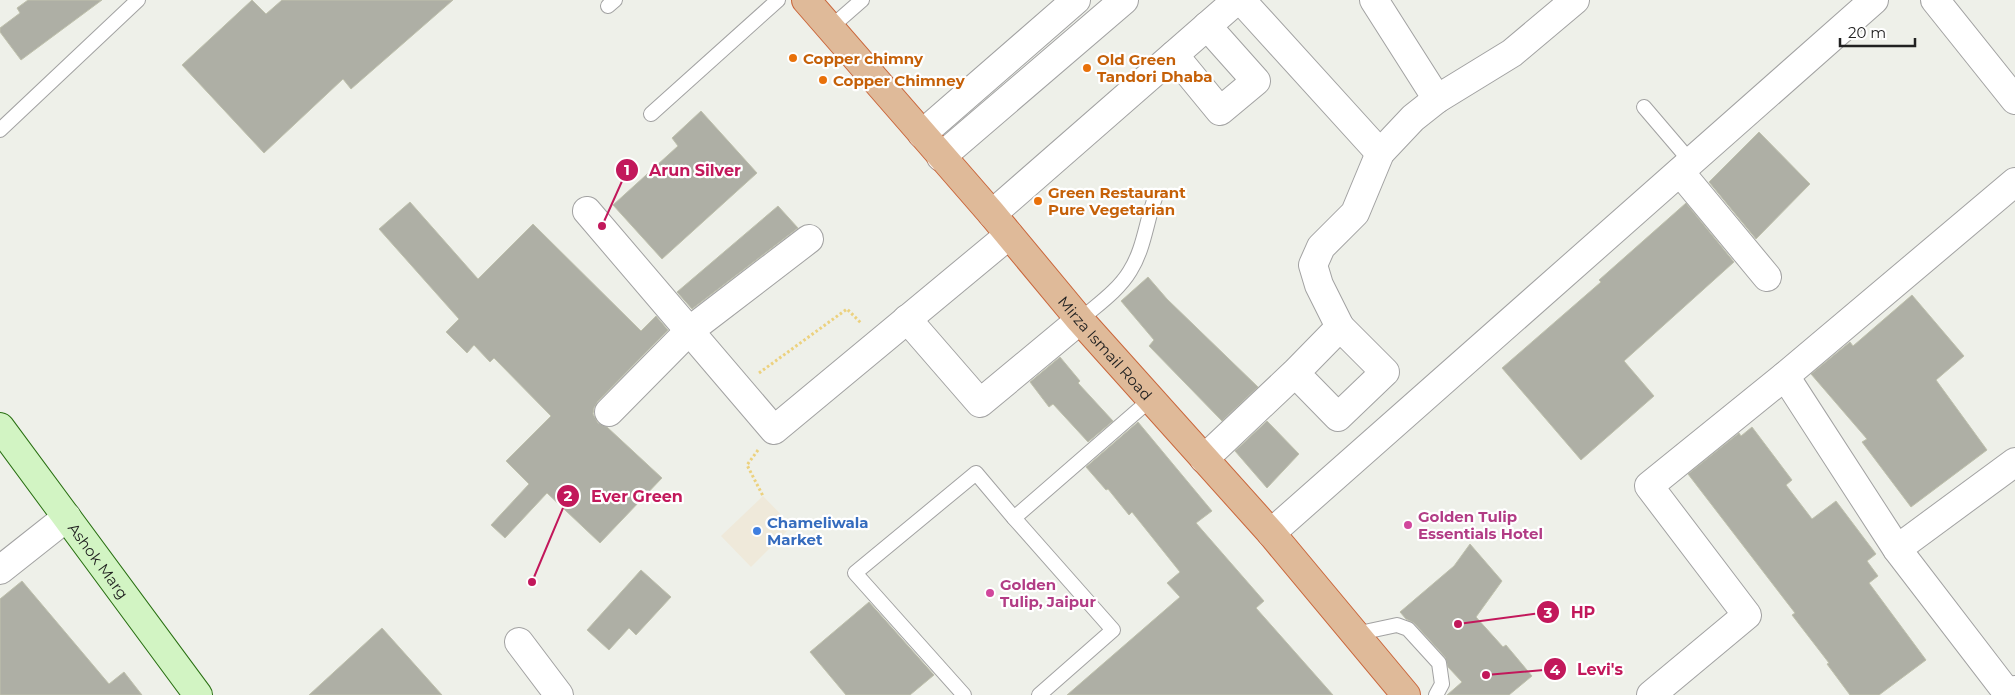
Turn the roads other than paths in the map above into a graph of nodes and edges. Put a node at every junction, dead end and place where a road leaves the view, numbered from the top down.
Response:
1 (138, 0) edge
2 (778, 0) edge
3 (806, 0) edge
4 (862, 0) edge
5 (1076, 0) edge
6 (1124, 0) edge
7 (1237, 0) edge
8 (1241, 0) edge
9 (1374, 0) edge
10 (1575, 0) edge
11 (1874, 0) edge
12 (1935, 0) edge
13 (1207, 26) junction
14 (830, 28) junction
15 (1174, 55) junction
16 (1437, 99) junction
17 (2015, 100) edge
18 (1644, 107) dead end
19 (651, 114) dead end
20 (1, 127) edge
21 (922, 134) junction
22 (1380, 153) junction
23 (941, 157) junction
24 (1685, 167) junction
25 (2015, 182) edge
26 (1155, 198) dead end
27 (587, 212) dead end
28 (992, 214) junction
29 (1009, 235) junction
30 (809, 239) dead end
31 (1767, 277) dead end
32 (907, 319) junction
33 (1080, 320) junction
34 (1340, 327) junction
35 (688, 331) junction
36 (1295, 373) junction
37 (1785, 376) junction
38 (1151, 399) junction
39 (609, 412) dead end
40 (0, 427) edge
41 (1204, 459) junction
42 (2015, 462) edge
43 (67, 517) junction
44 (1014, 518) junction
45 (1271, 533) junction
46 (1897, 549) junction
47 (0, 570) edge
48 (1355, 634) junction
49 (520, 642) dead end
50 (2015, 690) edge
51 (198, 695) edge
52 (559, 695) edge
53 (964, 695) edge
54 (1038, 695) edge
55 (1406, 695) edge
56 (1436, 695) edge
57 (1651, 695) edge

1 - 20 lane
2 - 19 lane
3 - 14 highway, Mirza Ismail Road
4 - 14 lane
5 - 21 street
6 - 23 street
7 - 13 street
8 - 22 street
9 - 16 street
10 - 16 street
11 - 24 street
12 - 17 street
13 - 15 street
13 - 15 street
14 - 21 highway, Mirza Ismail Road
15 - 28 street
16 - 22 street
18 - 24 lane
21 - 23 highway, Mirza Ismail Road
22 - 34 street
23 - 28 highway, Mirza Ismail Road
24 - 31 street
24 - 45 street
25 - 37 street
26 - 33 lane
27 - 35 street
28 - 29 highway, Mirza Ismail Road
29 - 32 street
29 - 33 highway, Mirza Ismail Road
30 - 35 street
32 - 33 street
32 - 35 street
33 - 38 highway, Mirza Ismail Road
34 - 36 street
34 - 36 street
35 - 39 street
36 - 41 street
37 - 46 street
37 - 57 street
38 - 41 highway, Mirza Ismail Road
38 - 44 lane
40 - 43 street, Ashok Marg
41 - 45 highway, Mirza Ismail Road
42 - 46 street
43 - 47 street
43 - 51 street, Ashok Marg
44 - 53 lane
44 - 54 lane
45 - 48 highway, Mirza Ismail Road
46 - 50 street
48 - 55 highway, Mirza Ismail Road
48 - 56 lane
49 - 52 street

